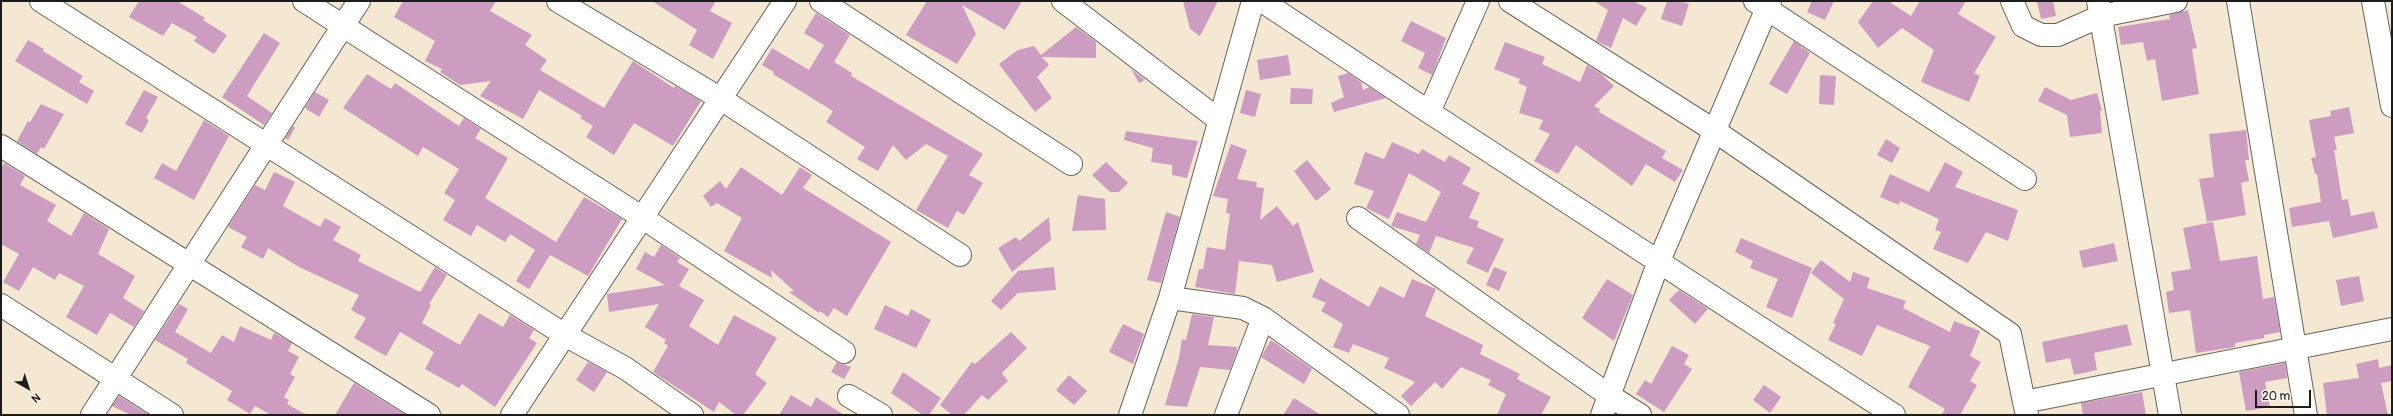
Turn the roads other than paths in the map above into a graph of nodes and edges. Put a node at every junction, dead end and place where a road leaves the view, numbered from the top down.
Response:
1 (41, 1) edge
2 (304, 1) edge
3 (359, 1) edge
4 (558, 1) edge
5 (785, 1) edge
6 (821, 1) edge
7 (1063, 1) edge
8 (1253, 1) edge
9 (1262, 1) edge
10 (1478, 1) edge
11 (1510, 1) edge
12 (2012, 1) edge
13 (2176, 1) edge
14 (2238, 1) edge
15 (2373, 1) edge
16 (1764, 4) edge
17 (2100, 9) edge
18 (343, 25) junction
19 (721, 98) junction
20 (2392, 106) edge
21 (1429, 112) junction
22 (1219, 120) junction
23 (1715, 131) junction
24 (266, 145) junction
25 (1, 146) edge
26 (1071, 164) dead end
27 (2025, 179) dead end
28 (643, 218) junction
29 (1358, 218) dead end
30 (960, 255) dead end
31 (1659, 261) junction
32 (190, 264) junction
33 (1170, 298) junction
34 (1, 305) edge
35 (1263, 318) junction
36 (2392, 329) edge
37 (565, 335) junction
38 (2294, 348) junction
39 (844, 352) dead end
40 (2163, 374) junction
41 (116, 378) junction
42 (848, 396) dead end
43 (1606, 406) edge
44 (2025, 409) edge
45 (92, 415) edge
46 (172, 415) edge
47 (429, 415) edge
48 (512, 415) edge
49 (692, 415) edge
50 (881, 415) edge
51 (1130, 415) edge
52 (1226, 415) edge
53 (1398, 415) edge
54 (1640, 415) edge
55 (1894, 415) edge
56 (2170, 415) edge
57 (2306, 415) edge

1 - 24 street
2 - 18 street
3 - 18 street
4 - 19 street
5 - 19 street
6 - 26 street
7 - 22 street
8 - 22 street
9 - 21 street
10 - 21 street
11 - 23 street
12 - 17 street
13 - 17 street
14 - 38 street
15 - 20 street
16 - 23 street
16 - 27 street
17 - 40 street
18 - 24 street
18 - 28 street
19 - 28 street
19 - 30 street
21 - 31 street
22 - 33 street
23 - 31 street
23 - 44 street
24 - 32 street
24 - 37 street
25 - 32 street
28 - 37 street
28 - 39 street
29 - 43 street
31 - 43 street
31 - 55 street
32 - 41 street
32 - 47 street
33 - 35 street
33 - 51 street
34 - 41 street
35 - 52 street
35 - 53 street
36 - 38 street
37 - 48 street
37 - 49 street
38 - 40 street
38 - 57 street
40 - 44 street
40 - 56 street
41 - 45 street
41 - 46 street
42 - 50 street
43 - 54 street

